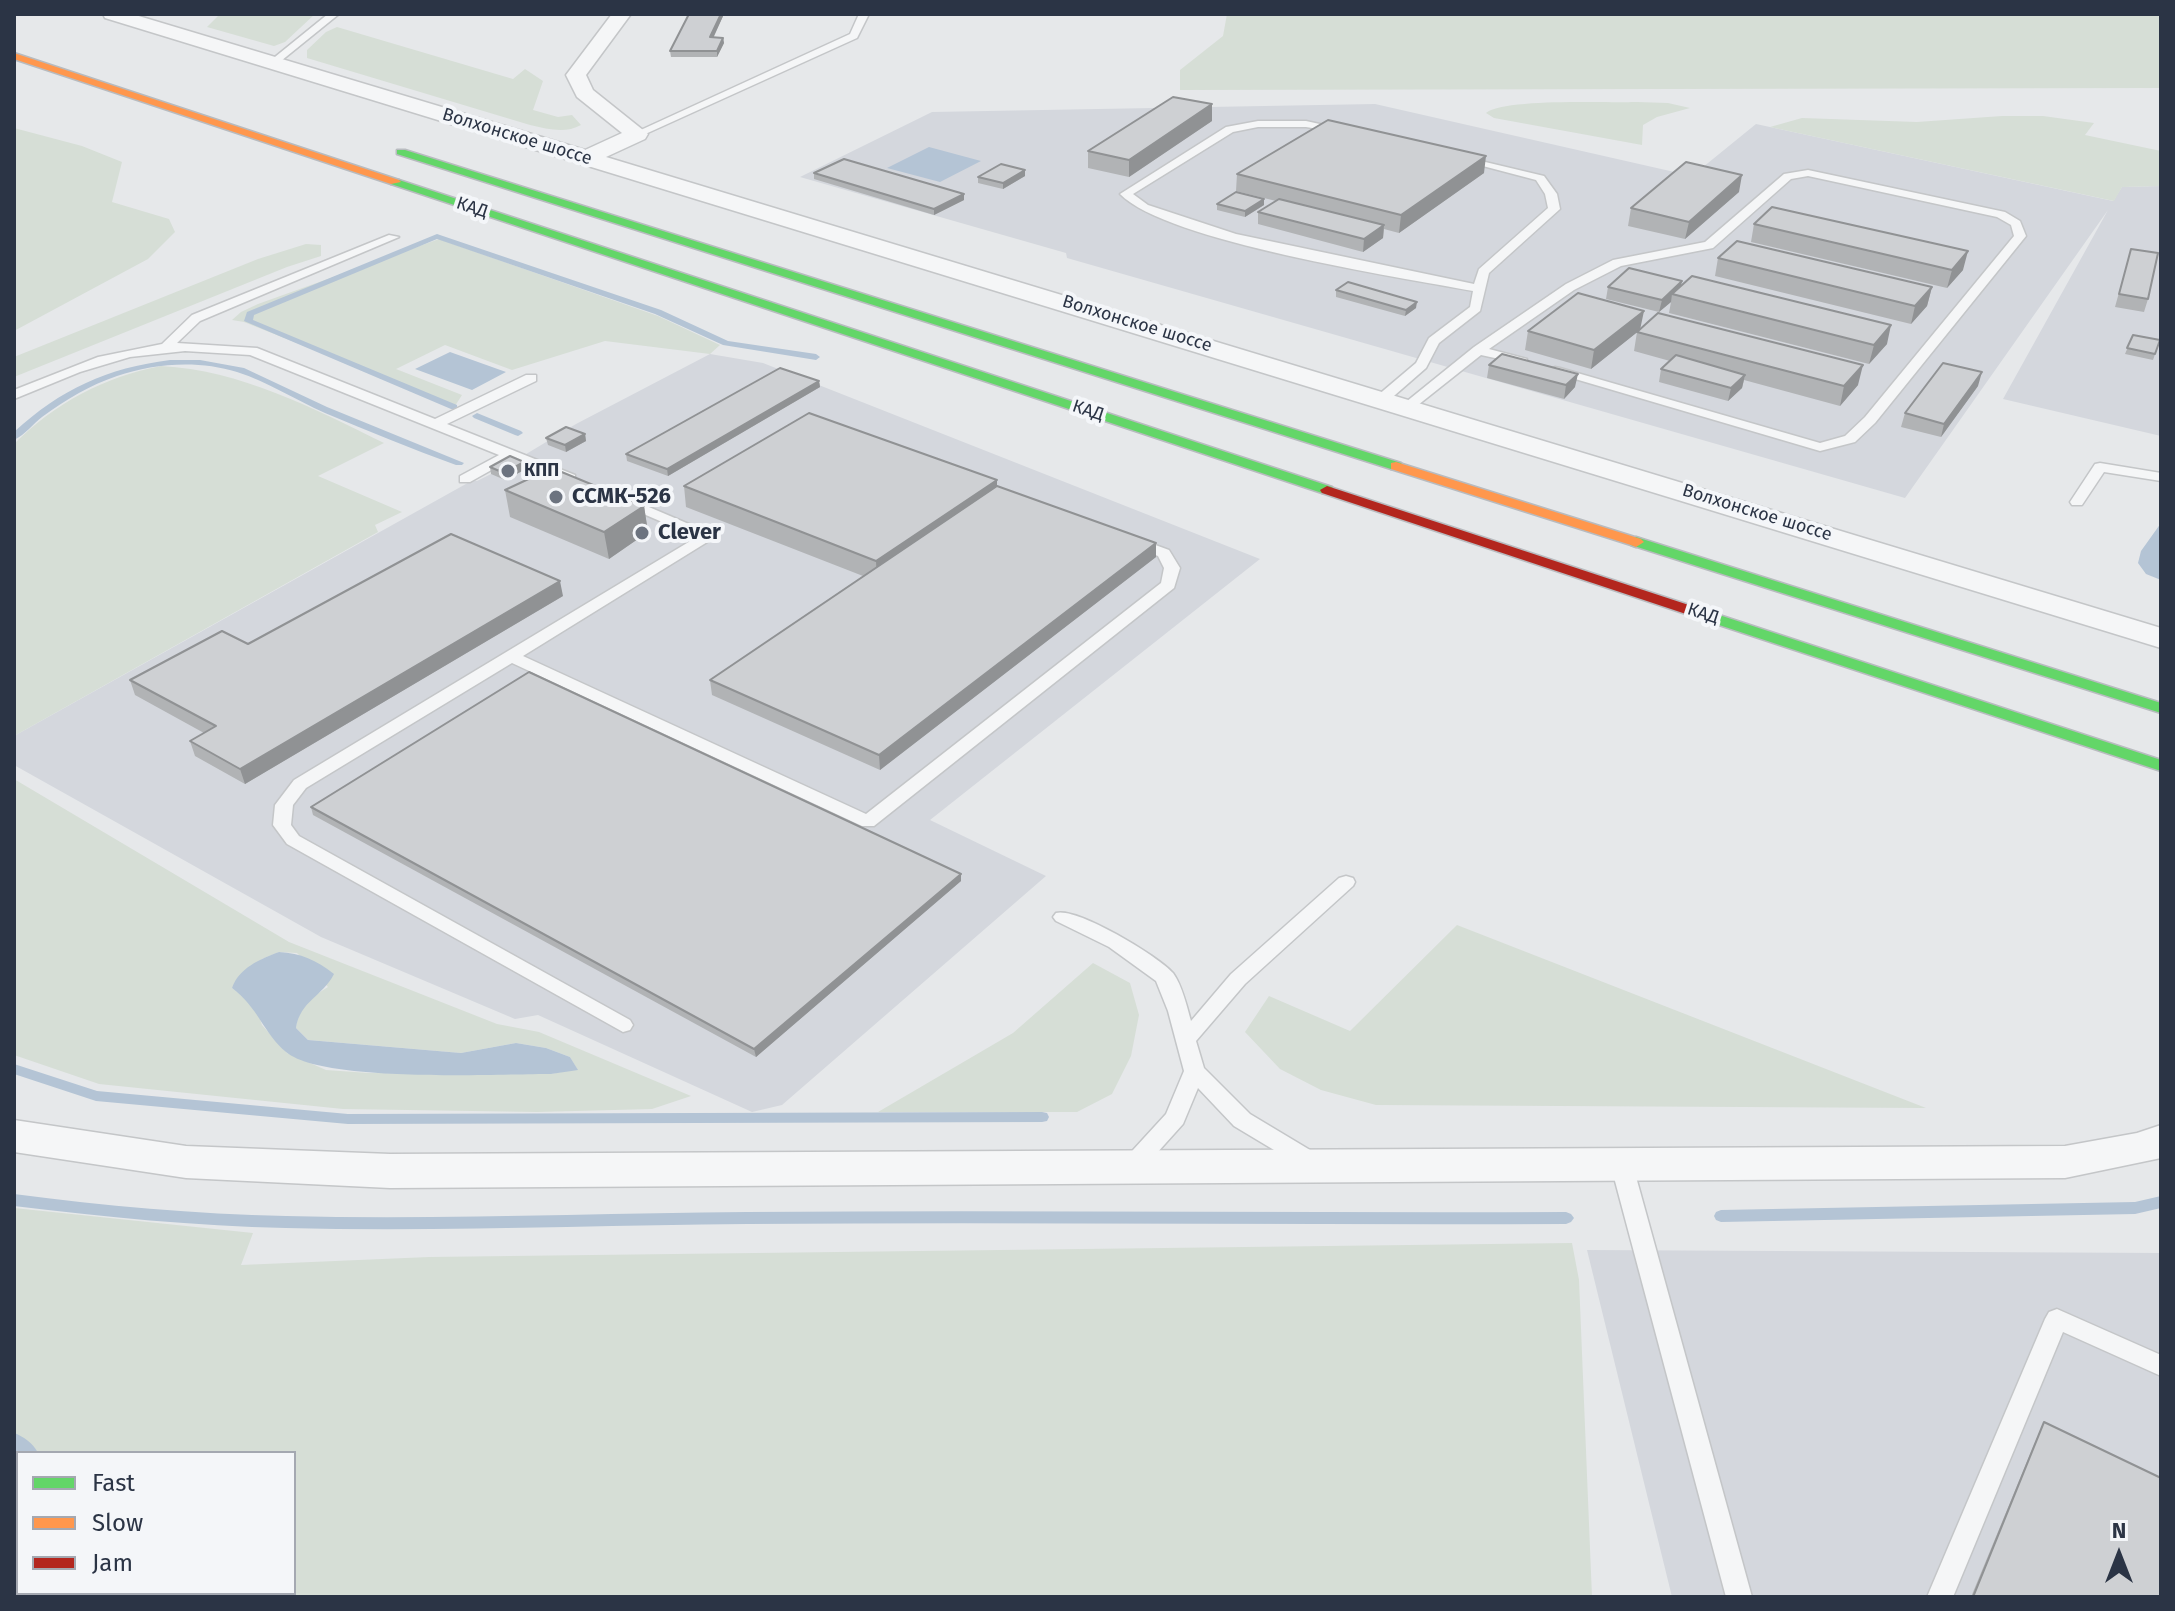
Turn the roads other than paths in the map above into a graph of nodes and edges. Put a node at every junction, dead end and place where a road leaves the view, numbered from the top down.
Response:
1 (334, 14) edge
2 (622, 14) edge
3 (864, 14) edge
4 (119, 15) edge
5 (14, 56) edge
6 (273, 63) junction
7 (637, 134) junction
8 (1360, 134) edge
9 (379, 145) dead end
10 (1456, 156) edge
11 (586, 158) junction
12 (393, 237) dead end
13 (1480, 289) junction
14 (168, 345) junction
15 (1479, 350) junction
16 (531, 378) dead end
17 (14, 395) edge
18 (1395, 402) junction
19 (436, 424) junction
20 (510, 454) junction
21 (2161, 477) edge
22 (465, 479) dead end
23 (2077, 502) dead end
24 (1119, 537) edge
25 (2161, 638) edge
26 (511, 656) junction
27 (2161, 708) edge
28 (2161, 766) edge
29 (1346, 882) dead end
30 (1063, 917) dead end
31 (623, 1025) dead end
32 (1186, 1040) junction
33 (1194, 1071) junction
34 (14, 1136) edge
35 (2161, 1141) edge
36 (1622, 1166) junction
37 (1321, 1167) junction
38 (1130, 1168) junction
39 (2161, 1366) edge
40 (1739, 1597) edge
41 (1940, 1597) edge

1 - 6 lane
2 - 7 street
3 - 7 lane
4 - 6 street, Волхонское шоссе
5 - 28 highway, КАД
6 - 11 street, Волхонское шоссе
7 - 11 street
8 - 13 lane
9 - 27 highway, КАД
10 - 13 lane
11 - 18 street, Волхонское шоссе
12 - 14 lane
13 - 18 lane
14 - 17 lane
14 - 19 lane
15 - 15 lane
15 - 18 lane
16 - 19 lane
18 - 25 street, Волхонское шоссе
19 - 20 lane
20 - 22 lane
20 - 26 lane
21 - 23 lane
24 - 26 lane
26 - 31 lane
29 - 32 lane
30 - 32 lane
32 - 33 lane
33 - 37 lane
33 - 38 lane
34 - 38 street
35 - 36 street
36 - 37 street
36 - 40 lane
37 - 38 street
39 - 41 lane

